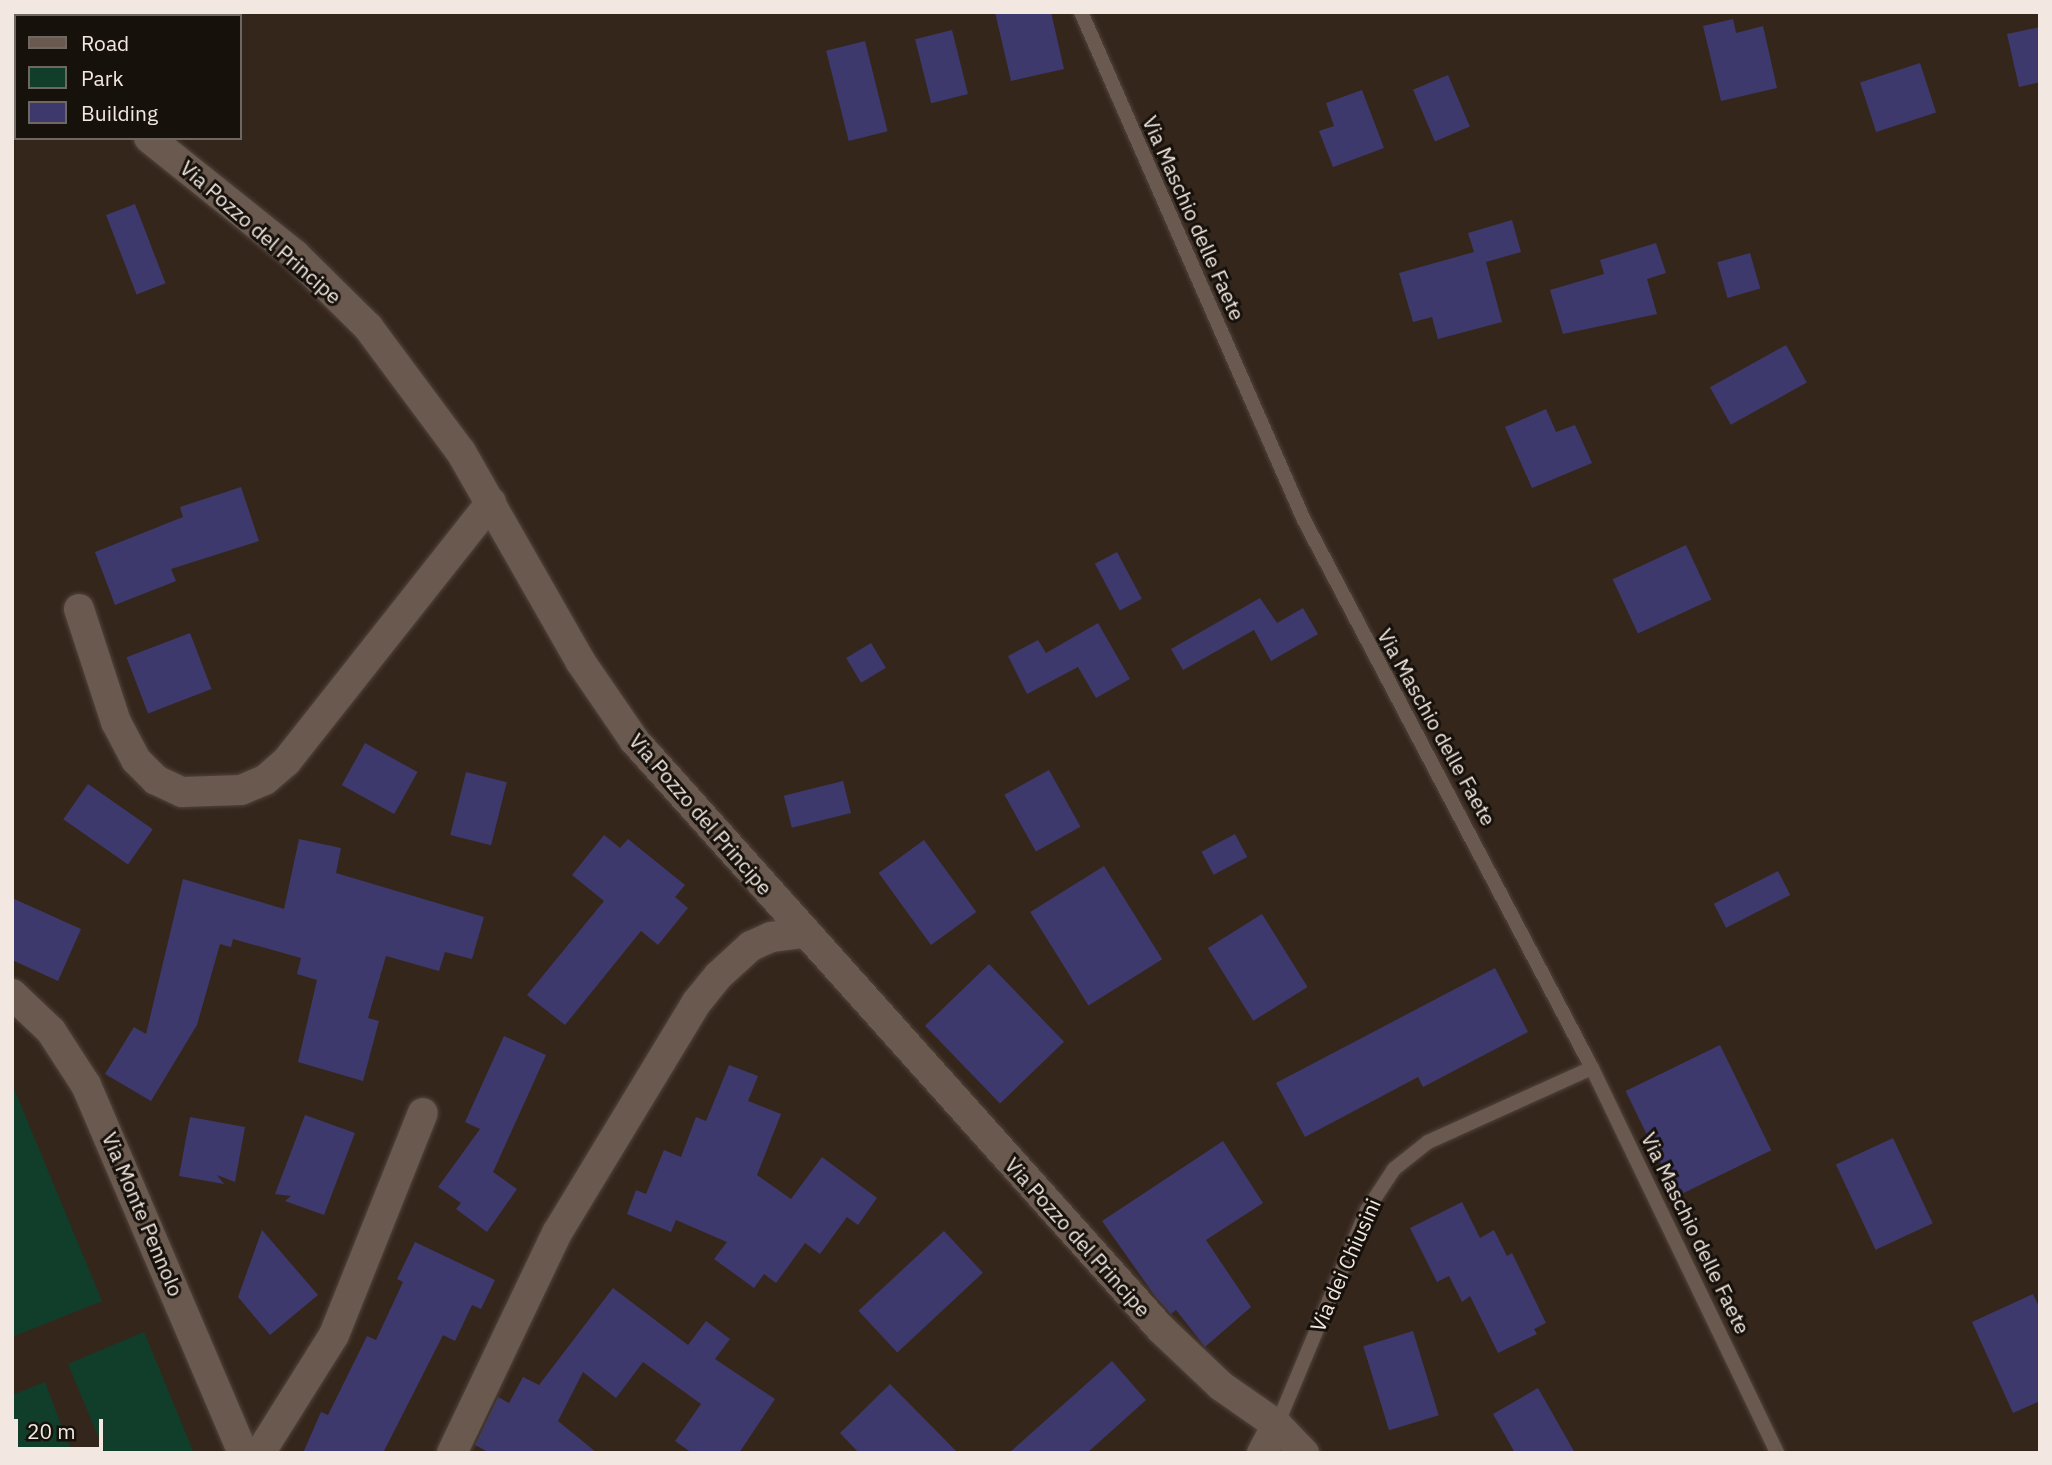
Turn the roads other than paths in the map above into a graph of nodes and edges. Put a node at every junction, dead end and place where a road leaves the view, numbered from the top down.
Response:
1 (1082, 12) edge
2 (152, 140) edge
3 (491, 502) junction
4 (79, 609) dead end
5 (806, 933) junction
6 (12, 994) edge
7 (1592, 1069) junction
8 (423, 1113) dead end
9 (1277, 1425) junction
10 (461, 1448) edge
11 (243, 1453) edge
12 (260, 1453) edge
13 (1262, 1453) edge
14 (1304, 1453) edge
15 (1777, 1453) edge

1 - 7 lane, Via Maschio delle Faete
2 - 3 street, Via Pozzo del Principe
3 - 4 street
3 - 5 street, Via Pozzo del Principe
5 - 9 street, Via Pozzo del Principe
5 - 10 street
6 - 11 street, Via Monte Pennolo
7 - 9 lane, Via dei Chiusini
7 - 15 lane, Via Maschio delle Faete
8 - 12 street
9 - 13 street, Via dei Chiusini
9 - 14 street, Via Pozzo del Principe

